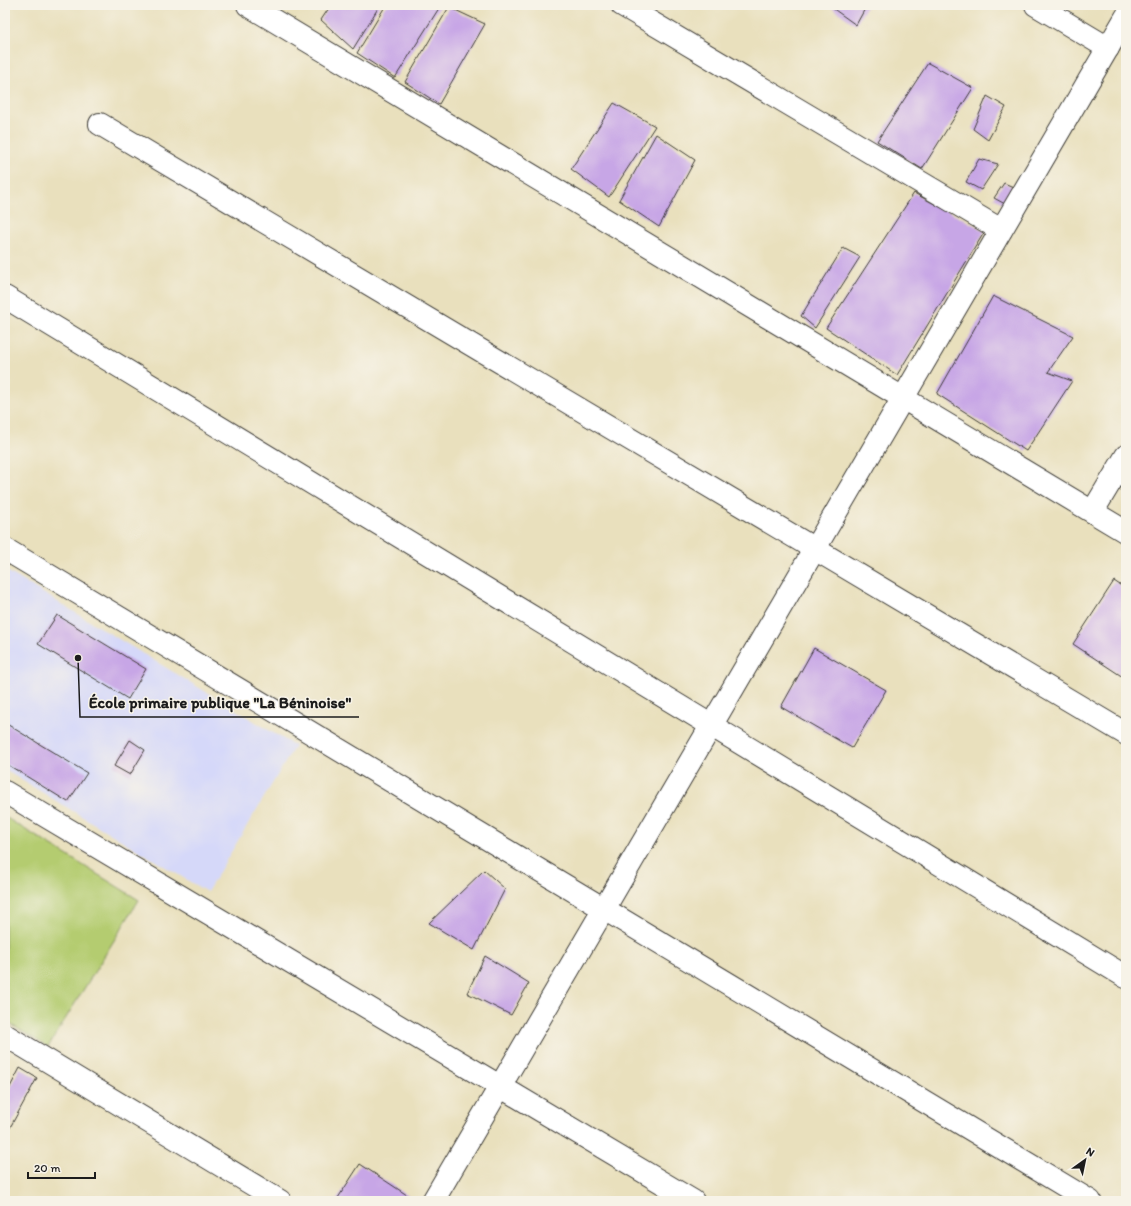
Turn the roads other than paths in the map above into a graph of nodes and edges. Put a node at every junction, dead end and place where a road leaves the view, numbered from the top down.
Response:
1 (248, 5) edge
2 (622, 5) edge
3 (1036, 5) edge
4 (1126, 17) edge
5 (1108, 48) junction
6 (100, 124) dead end
7 (1001, 230) junction
8 (5, 297) edge
9 (903, 398) junction
10 (1126, 456) edge
11 (1093, 511) junction
12 (1126, 532) edge
13 (5, 549) edge
14 (815, 549) junction
15 (711, 725) junction
16 (1126, 734) edge
17 (5, 792) edge
18 (604, 909) junction
19 (1126, 977) edge
20 (5, 1035) edge
21 (500, 1086) junction
22 (280, 1201) edge
23 (433, 1201) edge
24 (692, 1201) edge
25 (1090, 1201) edge

1 - 9 street
2 - 7 street
3 - 5 street
4 - 5 street
5 - 7 street
6 - 14 street
7 - 9 street
8 - 15 street
9 - 11 street
9 - 14 street
10 - 11 street
11 - 12 street
13 - 18 street
14 - 15 street
14 - 16 street
15 - 18 street
15 - 19 street
17 - 21 street
18 - 21 street
18 - 25 street
20 - 22 street
21 - 23 street
21 - 24 street

